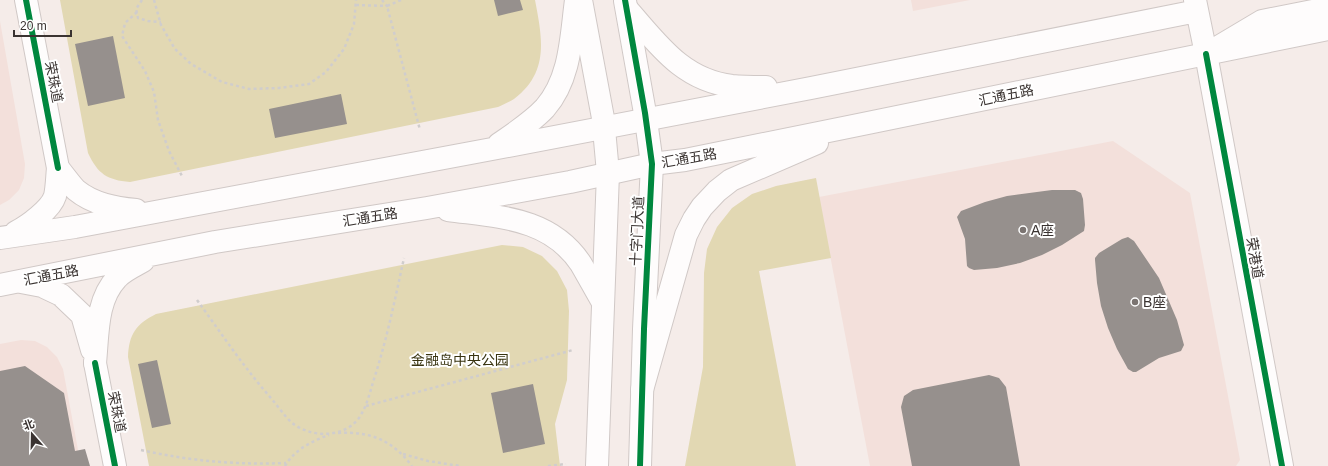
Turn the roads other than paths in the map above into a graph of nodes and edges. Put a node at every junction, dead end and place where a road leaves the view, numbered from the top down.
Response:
1 (26, 0) edge
2 (576, 0) edge
3 (581, 0) edge
4 (626, 5) edge
5 (1196, 5) edge
6 (1328, 8) edge
7 (1328, 29) edge
8 (1206, 54) junction
9 (811, 88) junction
10 (646, 119) junction
11 (858, 125) junction
12 (604, 128) junction
13 (492, 149) junction
14 (652, 164) junction
15 (58, 168) junction
16 (608, 173) junction
17 (427, 208) junction
18 (157, 211) junction
19 (4, 237) edge
20 (155, 255) junction
21 (9, 283) edge
22 (602, 301) junction
23 (95, 363) junction
24 (642, 390) junction
25 (115, 466) edge
26 (597, 466) edge
27 (640, 466) edge
28 (1282, 466) edge

1 - 15 main road, 荣珠道
2 - 13 main road
3 - 12 main road
4 - 9 main road
4 - 10 main road, 十字门大道
5 - 8 main road, 荣港道
5 - 9 main road
6 - 8 main road
7 - 8 main road, 汇通五路
8 - 11 main road, 汇通五路
8 - 28 main road, 荣港道
9 - 10 main road
10 - 12 main road
10 - 14 main road, 十字门大道
11 - 14 main road, 汇通五路
11 - 24 main road
12 - 13 main road
12 - 16 main road
13 - 18 main road
14 - 16 main road, 汇通五路
14 - 24 main road, 十字门大道
15 - 18 main road
15 - 19 main road
16 - 17 main road, 汇通五路
16 - 22 main road
17 - 20 main road, 汇通五路
17 - 22 main road
18 - 19 main road
20 - 21 main road, 汇通五路
20 - 23 main road
21 - 23 main road
22 - 26 main road
23 - 25 main road, 荣珠道
24 - 27 main road, 十字门大道

